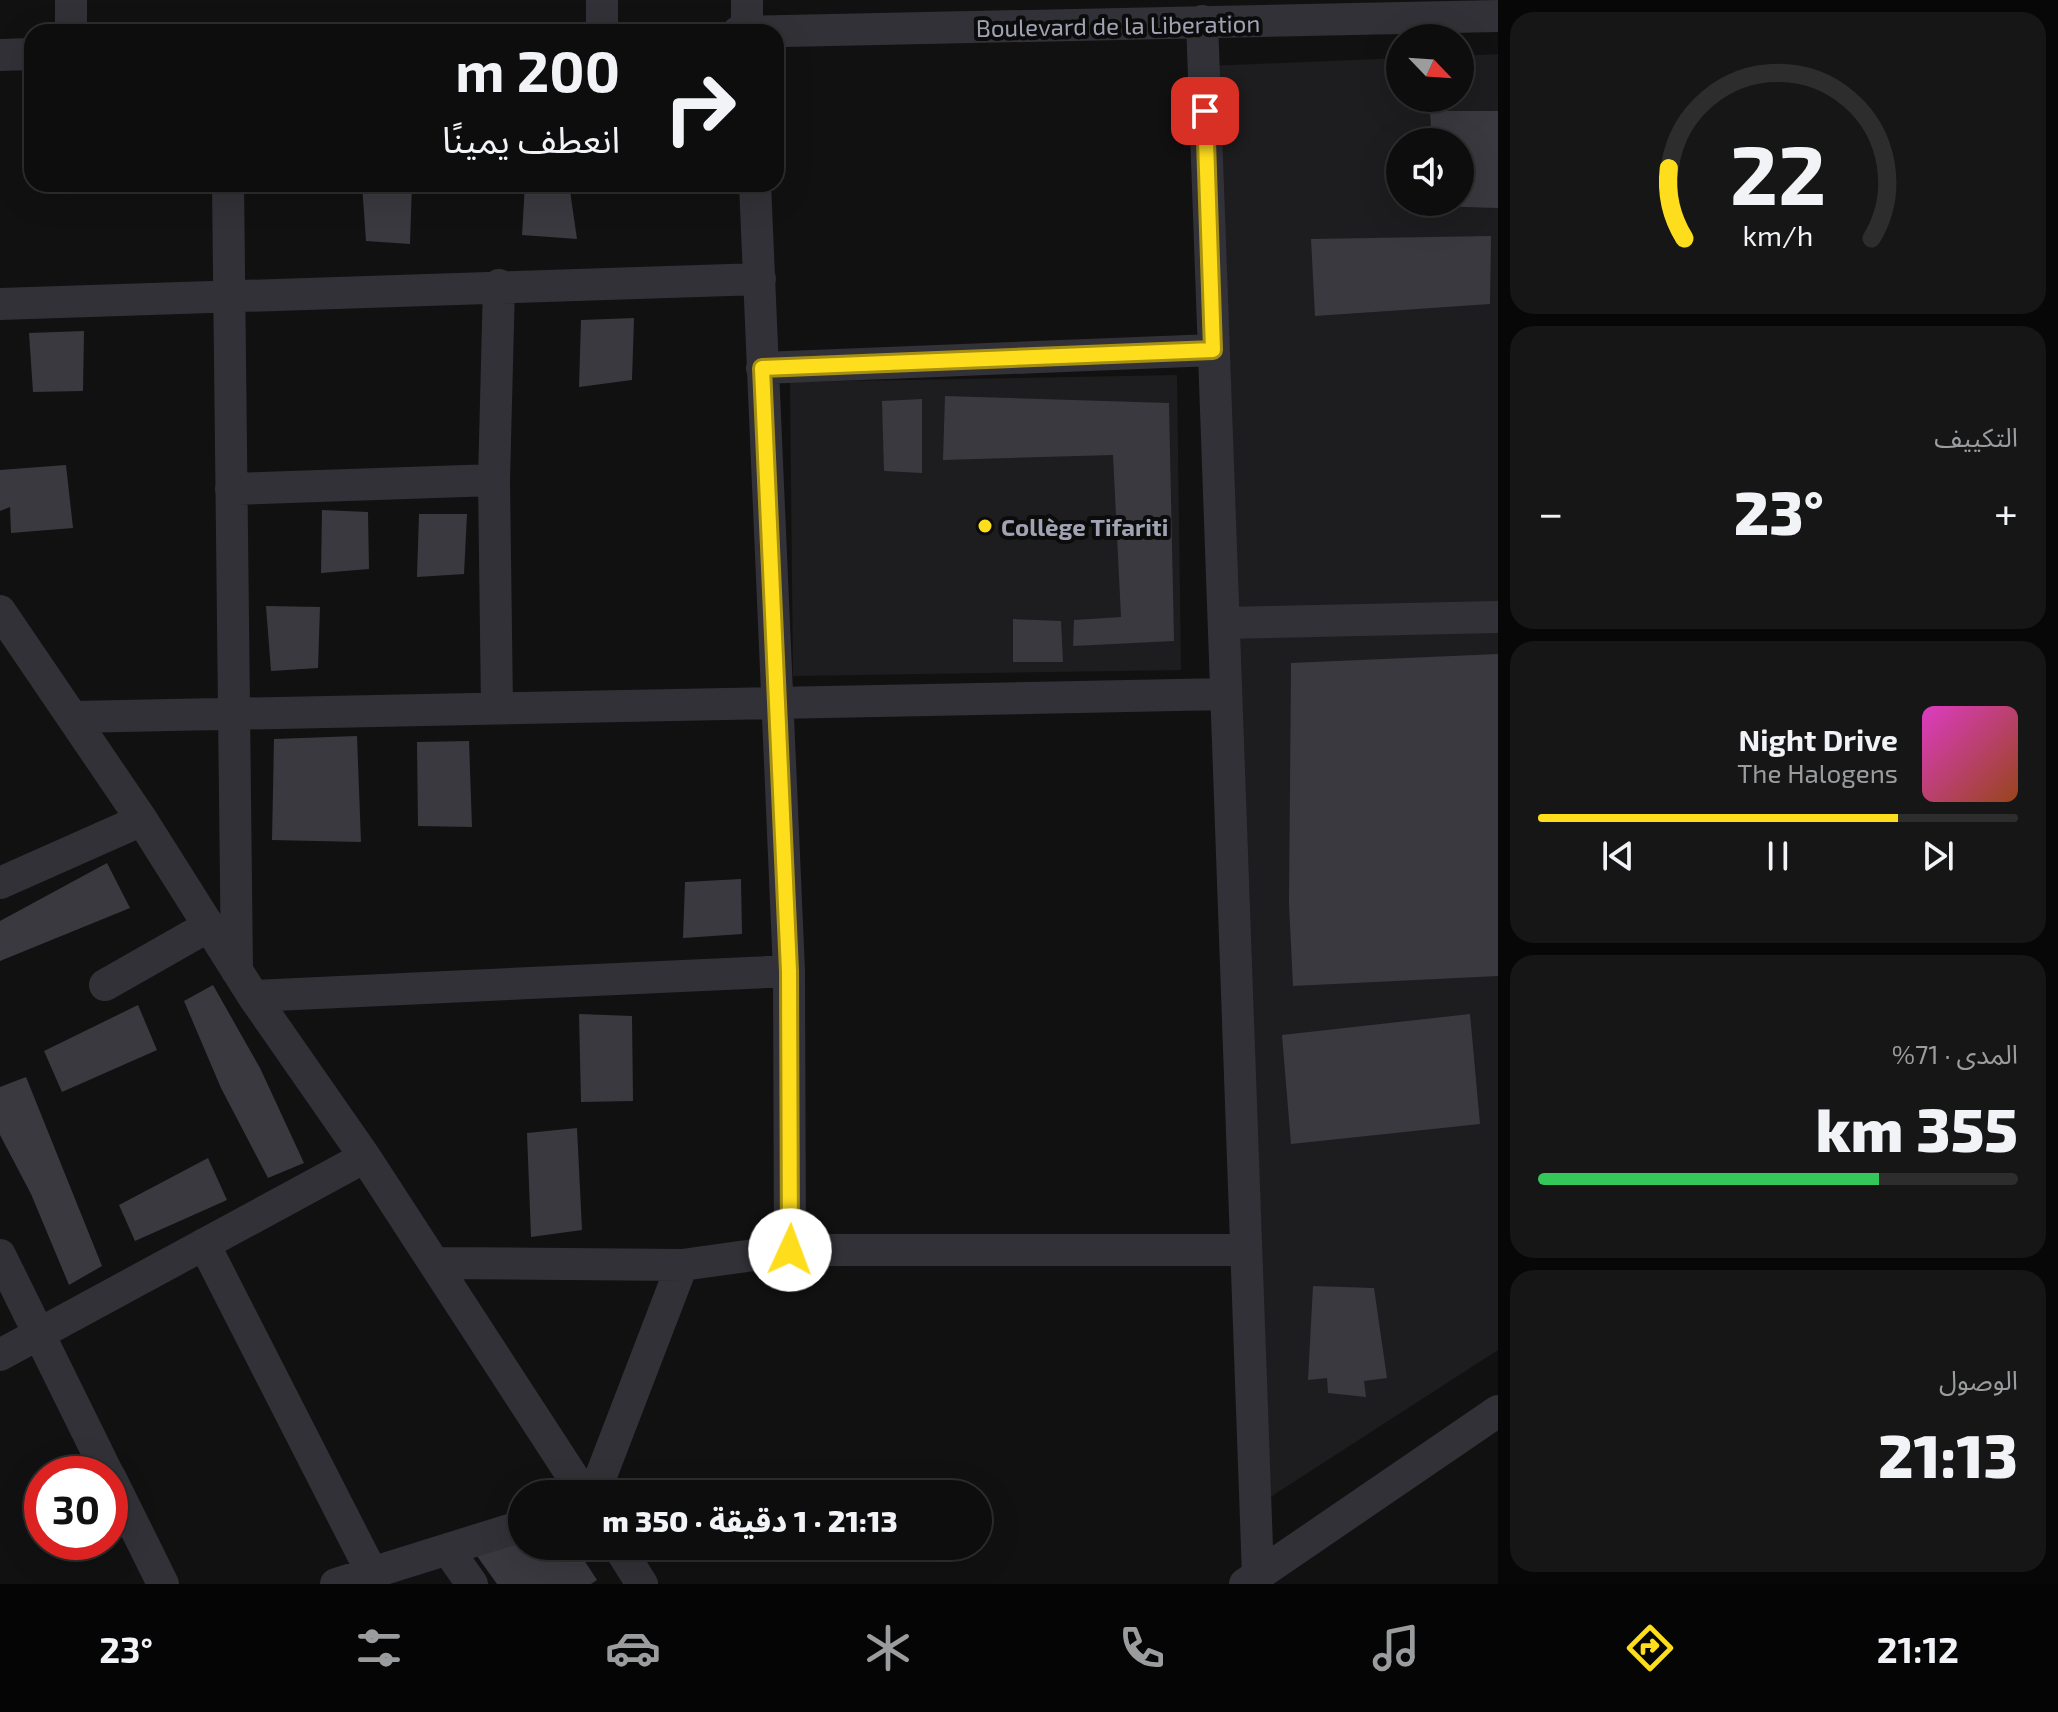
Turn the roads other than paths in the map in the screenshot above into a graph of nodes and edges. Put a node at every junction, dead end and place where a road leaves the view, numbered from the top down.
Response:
1 (71, 0) edge
2 (602, 0) edge
3 (747, 0) edge
4 (1394, 9) edge
5 (1236, 11) edge
6 (900, 15) edge
7 (1498, 16) edge
8 (1202, 21) junction
9 (71, 24) edge
10 (602, 24) edge
11 (747, 24) edge
12 (784, 28) edge
13 (24, 54) edge
14 (0, 55) edge
15 (228, 192) edge
16 (755, 192) edge
17 (760, 279) junction
18 (499, 285) junction
19 (229, 294) junction
20 (0, 304) edge
21 (1213, 350) junction
22 (762, 368) junction
23 (494, 480) junction
24 (231, 489) junction
25 (0, 611) edge
26 (1498, 617) edge
27 (1225, 623) junction
28 (1226, 694) junction
29 (777, 704) junction
30 (497, 708) junction
31 (237, 712) junction
32 (73, 717) junction
33 (142, 820) junction
34 (0, 883) edge
35 (207, 927) junction
36 (789, 971) junction
37 (245, 984) junction
38 (105, 985) dead end
39 (365, 1157) junction
40 (204, 1244) junction
41 (790, 1250) junction
42 (1246, 1250) junction
43 (0, 1255) edge
44 (435, 1263) junction
45 (682, 1265) junction
46 (39, 1334) junction
47 (0, 1355) edge
48 (1498, 1411) edge
49 (99, 1456) edge
50 (575, 1480) edge
51 (599, 1480) edge
52 (128, 1514) edge
53 (508, 1531) edge
54 (448, 1550) junction
55 (627, 1560) edge
56 (372, 1573) junction
57 (1251, 1580) edge
58 (163, 1584) edge
59 (336, 1584) edge
60 (472, 1584) edge
61 (642, 1584) edge

1 - 9 street
2 - 10 street
3 - 11 street
4 - 5 street, Boulevard de la Liberation
4 - 7 street, Boulevard de la Liberation
5 - 8 street, Boulevard de la Liberation
6 - 8 street, Boulevard de la Liberation
6 - 12 street, Boulevard de la Liberation
8 - 21 street
13 - 14 street
15 - 19 street
16 - 17 street
17 - 18 street
17 - 22 street
18 - 19 street
18 - 23 street
19 - 20 street
19 - 24 street
21 - 22 street
21 - 27 street
22 - 29 street
23 - 24 street
23 - 30 street
24 - 31 street
25 - 32 street
26 - 27 street
27 - 28 street
28 - 29 street
28 - 42 street
29 - 30 street
29 - 36 street
30 - 31 street
31 - 32 street
31 - 37 street
32 - 33 street
33 - 34 street
33 - 35 street
35 - 37 street
35 - 38 street
36 - 37 street
36 - 41 street
37 - 39 street
39 - 40 street
39 - 44 street
40 - 46 street
40 - 56 street
41 - 42 street
41 - 45 street
42 - 57 street
43 - 46 street
44 - 45 street
44 - 50 street
45 - 51 street
46 - 47 street
46 - 49 street
48 - 57 street
52 - 58 street
53 - 54 street
54 - 56 street
54 - 60 street
55 - 61 street
56 - 59 street

